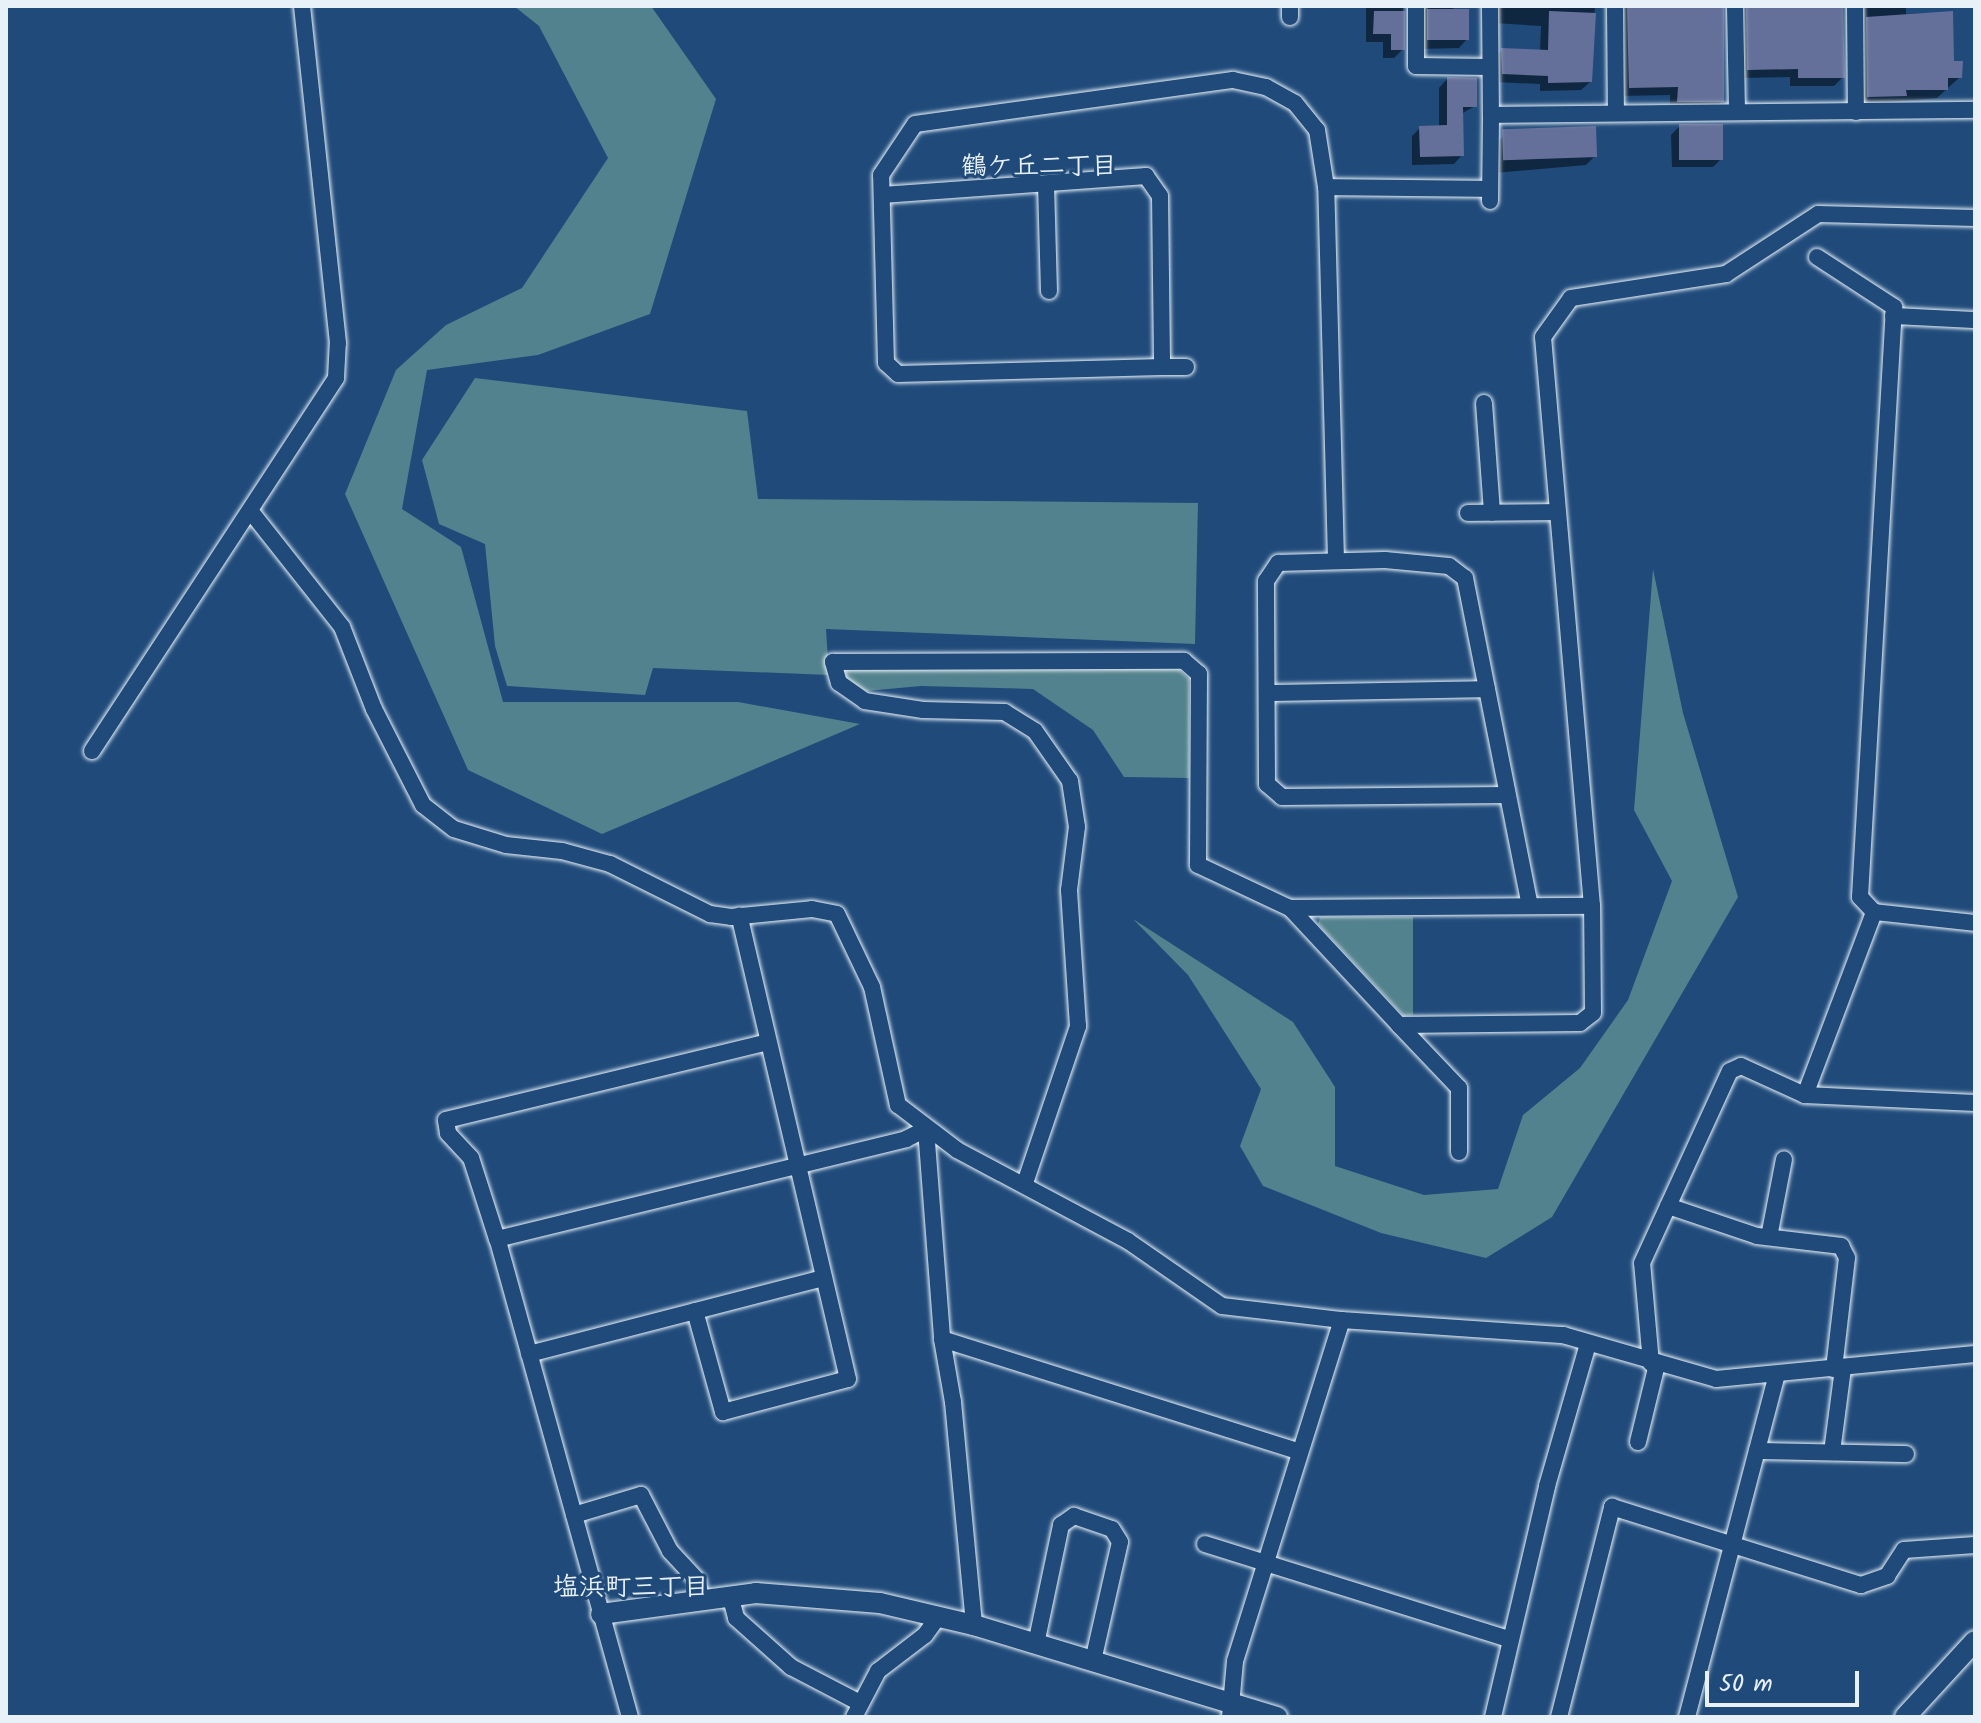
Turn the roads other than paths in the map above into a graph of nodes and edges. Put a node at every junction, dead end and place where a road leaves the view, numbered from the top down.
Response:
1 (302, 6) edge
2 (1416, 6) edge
3 (1490, 6) edge
4 (1615, 6) edge
5 (1735, 6) edge
6 (1855, 6) edge
7 (1490, 67) junction
8 (1975, 110) edge
9 (1616, 112) junction
10 (1737, 112) junction
11 (1856, 112) junction
12 (1491, 115) junction
13 (1046, 184) junction
14 (1326, 187) junction
15 (882, 195) junction
16 (1975, 218) edge
17 (1817, 257) dead end
18 (1049, 291) dead end
19 (1893, 316) junction
20 (1975, 320) edge
21 (1162, 367) junction
22 (1186, 367) dead end
23 (1484, 403) dead end
24 (1557, 512) junction
25 (252, 513) junction
26 (1468, 513) dead end
27 (1492, 513) junction
28 (1336, 560) junction
29 (1487, 689) junction
30 (1267, 693) junction
31 (92, 751) dead end
32 (1507, 795) junction
33 (1530, 905) junction
34 (1592, 906) junction
35 (1290, 908) junction
36 (1874, 912) junction
37 (739, 916) junction
38 (1975, 923) edge
39 (1399, 1025) junction
40 (768, 1042) junction
41 (1805, 1095) junction
42 (1975, 1103) edge
43 (926, 1129) junction
44 (1459, 1152) dead end
45 (1784, 1159) dead end
46 (796, 1164) junction
47 (1025, 1183) junction
48 (1668, 1206) junction
49 (1769, 1237) junction
50 (497, 1239) junction
51 (823, 1278) junction
52 (695, 1311) junction
53 (1342, 1320) junction
54 (942, 1339) junction
55 (1588, 1344) junction
56 (529, 1354) junction
57 (1975, 1354) edge
58 (1654, 1364) junction
59 (1838, 1369) junction
60 (1776, 1377) junction
61 (1638, 1442) dead end
62 (1757, 1451) junction
63 (1300, 1452) junction
64 (1832, 1452) junction
65 (1906, 1454) dead end
66 (574, 1515) junction
67 (1731, 1541) junction
68 (1205, 1544) dead end
69 (1975, 1545) edge
70 (1267, 1563) junction
71 (730, 1595) junction
72 (700, 1598) junction
73 (601, 1614) junction
74 (939, 1616) junction
75 (974, 1625) junction
76 (1509, 1639) junction
77 (1975, 1641) edge
78 (1036, 1644) junction
79 (1093, 1661) junction
80 (856, 1710) edge
81 (1231, 1710) edge
82 (630, 1717) edge
83 (1277, 1717) edge
84 (1493, 1717) edge
85 (1559, 1717) edge
86 (1687, 1717) edge
87 (1905, 1717) edge

1 - 25 street
2 - 7 street
3 - 7 street
4 - 9 street
5 - 10 street
6 - 11 street
7 - 12 street
8 - 11 street
9 - 10 street
9 - 12 street
10 - 11 street
12 - 14 street
13 - 15 street
13 - 18 street
13 - 21 street
14 - 15 street
14 - 28 street
15 - 21 street
16 - 24 street
17 - 19 street
19 - 20 street
19 - 36 street
21 - 22 street
23 - 27 street
24 - 27 street
24 - 34 street
25 - 31 street
25 - 37 street
26 - 27 street
28 - 29 street
28 - 30 street
29 - 30 street
29 - 32 street
30 - 32 street
32 - 33 street
33 - 34 street
33 - 35 street
34 - 39 street
35 - 39 street
35 - 47 street
36 - 38 street
36 - 41 street
37 - 40 street
37 - 43 street
39 - 44 street
40 - 46 street
40 - 50 street
41 - 42 street
41 - 48 street
43 - 46 street
43 - 47 street
43 - 54 street
45 - 49 street
46 - 50 street
46 - 51 street
47 - 53 street
48 - 49 street
48 - 58 street
49 - 59 street
50 - 56 street
51 - 52 street
51 - 52 street
52 - 56 street
53 - 55 street
53 - 63 street
54 - 63 street
54 - 75 street
55 - 58 street
55 - 76 street
56 - 66 street
57 - 59 street
58 - 60 street
58 - 61 street
59 - 60 street
59 - 64 street
60 - 62 street
62 - 64 street
62 - 67 street
63 - 70 street
64 - 65 street
66 - 72 street
66 - 73 street
67 - 69 street
67 - 85 street
67 - 86 street
68 - 70 street
70 - 76 street
70 - 81 street
71 - 72 street
71 - 74 street
71 - 80 street
72 - 73 street
73 - 82 street
74 - 75 street
74 - 80 street
75 - 78 street
76 - 84 street
77 - 87 street
78 - 79 street
78 - 79 street
79 - 81 street
81 - 83 street

